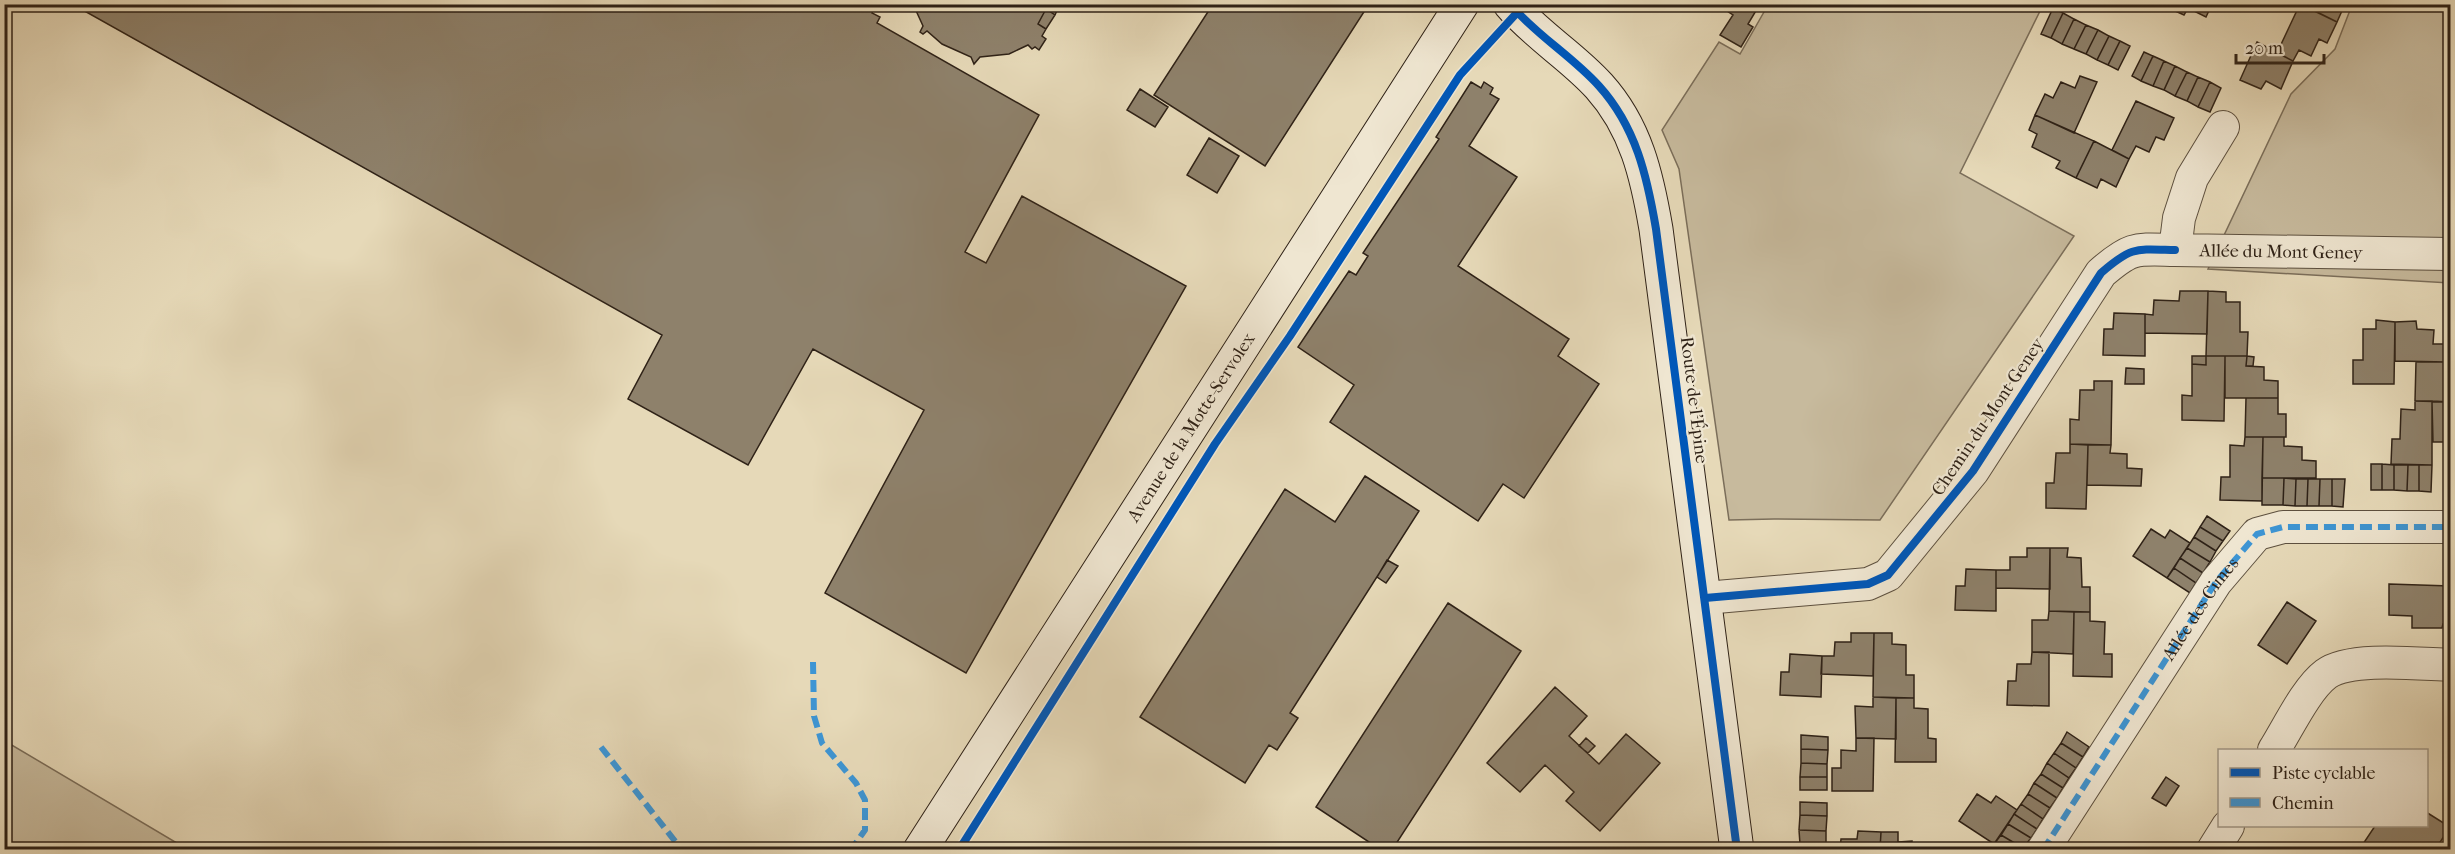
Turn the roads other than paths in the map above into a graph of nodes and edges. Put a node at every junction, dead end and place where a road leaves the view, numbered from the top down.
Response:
1 (1462, 4) edge
2 (1510, 4) edge
3 (2223, 127) dead end
4 (2175, 250) junction
5 (2451, 254) edge
6 (2451, 527) edge
7 (1704, 598) junction
8 (2451, 665) edge
9 (2275, 749) edge
10 (2227, 827) edge
11 (920, 849) edge
12 (1737, 849) edge
13 (2043, 849) edge
14 (2213, 849) edge

1 - 11 main road, Avenue de la Motte-Servolex
2 - 7 main road, Route de l'Épine
3 - 4 street, Allée du Mont Geney
4 - 5 street, Allée du Mont Geney
4 - 7 street, Chemin du Mont Geney
6 - 13 street, Allée des Cimes
7 - 12 main road, Route de l'Épine
8 - 9 street
10 - 14 street

